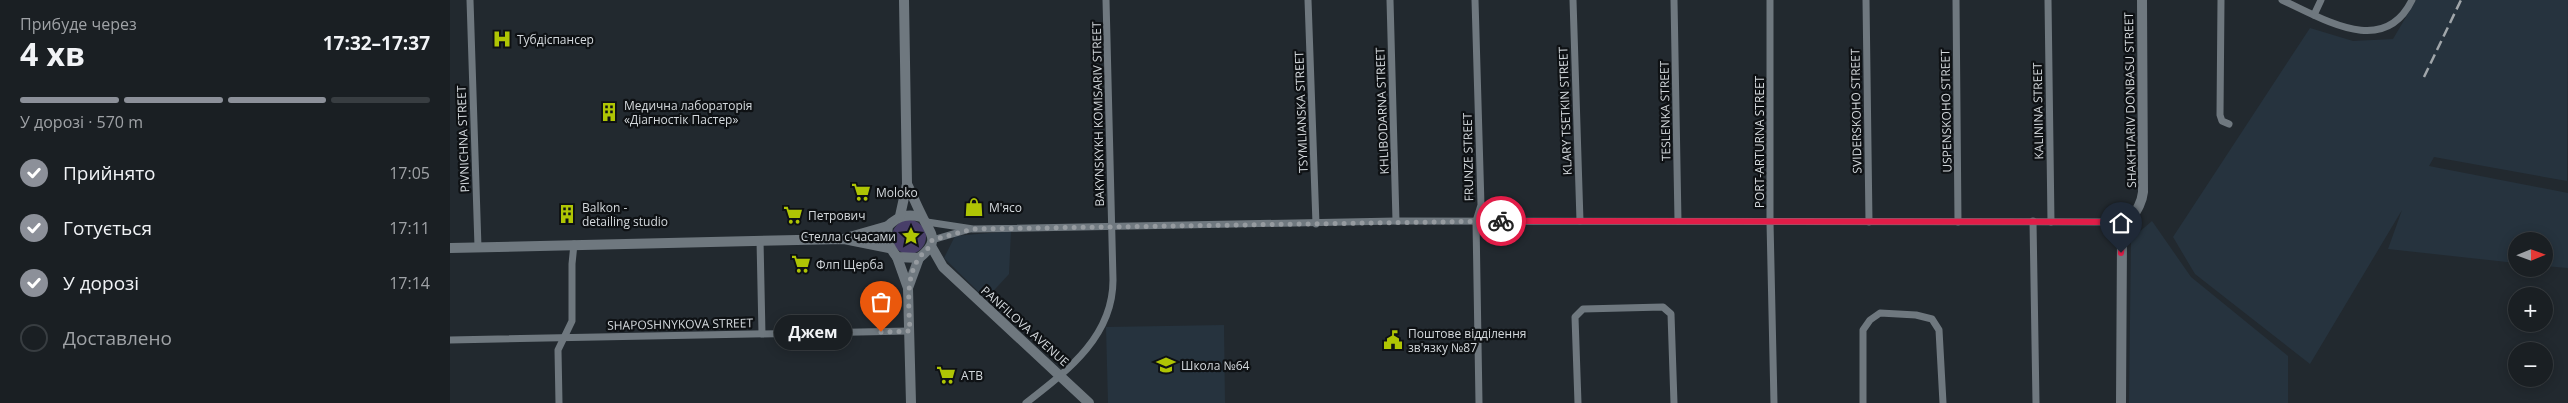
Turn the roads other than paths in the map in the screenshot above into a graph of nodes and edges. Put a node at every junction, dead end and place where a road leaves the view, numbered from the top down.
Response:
1 (470, 0) edge
2 (904, 0) edge
3 (1106, 0) edge
4 (1308, 0) edge
5 (1390, 0) edge
6 (1475, 0) edge
7 (1573, 0) edge
8 (1674, 0) edge
9 (1770, 0) edge
10 (1866, 0) edge
11 (1956, 0) edge
12 (2048, 0) edge
13 (2142, 0) edge
14 (2220, 0) edge
15 (2282, 0) edge
16 (2321, 0) edge
17 (2412, 0) edge
18 (2314, 15) junction
19 (2229, 124) dead end
20 (907, 184) junction
21 (900, 216) junction
22 (924, 220) junction
23 (1396, 221) junction
24 (1476, 221) junction
25 (1580, 221) junction
26 (1678, 221) junction
27 (2033, 221) junction
28 (1770, 222) junction
29 (1869, 222) junction
30 (1958, 222) junction
31 (2051, 222) junction
32 (2128, 222) junction
33 (1316, 224) junction
34 (1112, 225) junction
35 (888, 226) junction
36 (973, 229) junction
37 (844, 239) junction
38 (760, 240) junction
39 (931, 243) junction
40 (574, 244) junction
41 (478, 247) junction
42 (450, 248) edge
43 (890, 248) junction
44 (897, 256) junction
45 (919, 258) junction
46 (943, 268) junction
47 (908, 288) junction
48 (910, 331) junction
49 (762, 334) junction
50 (564, 337) junction
51 (450, 340) edge
52 (1061, 376) junction
53 (559, 403) edge
54 (911, 403) edge
55 (1026, 403) edge
56 (1089, 403) edge
57 (1479, 403) edge
58 (1578, 403) edge
59 (1674, 403) edge
60 (1774, 403) edge
61 (1863, 403) edge
62 (1943, 403) edge
63 (2036, 403) edge
64 (2121, 403) edge

1 - 41 street, PIVNICHNA STREET
2 - 20 street
3 - 34 street, BAKYNSKYKH KOMISARIV STREET
4 - 33 street, TSYMLIANSKA STREET
5 - 23 street, KHLIBODARNA STREET
6 - 24 street, FRUNZE STREET
7 - 25 street, KLARY TSETKIN STREET
8 - 26 street, TESLENKA STREET
9 - 28 street, PORT-ARTURNA STREET
10 - 29 street, SVIDERSKOHO STREET
11 - 30 street, USPENSKOHO STREET
12 - 31 street, KALININA STREET
13 - 32 street, SHAKHTARIV DONBASU STREET
14 - 19 street
15 - 18 street
16 - 18 street
17 - 18 street
20 - 21 street
20 - 22 street
21 - 22 street
21 - 35 street
22 - 36 street
22 - 39 street
23 - 24 street
23 - 33 street
24 - 25 street
24 - 57 street, FRUNZE STREET
25 - 26 street
26 - 28 street
27 - 30 street
27 - 31 street
27 - 63 street
28 - 29 street
28 - 60 street, PORT-ARTURNA STREET
29 - 30 street
31 - 32 street
32 - 64 street, SHAKHTARIV DONBASU STREET
33 - 34 street
34 - 36 street
34 - 52 street, BAKYNSKYKH KOMISARIV STREET
35 - 37 street
35 - 43 street
36 - 39 street
37 - 38 street
37 - 43 street
38 - 40 street
38 - 49 street
39 - 45 street
39 - 46 street, PANFILOVA AVENUE
40 - 41 street
40 - 50 street
41 - 42 street
43 - 44 street
44 - 45 street
44 - 47 street
45 - 46 street, PANFILOVA AVENUE
45 - 47 street
46 - 52 street, PANFILOVA AVENUE
47 - 48 street
48 - 49 street, SHAPOSHNYKOVA STREET
48 - 54 street
49 - 50 street, SHAPOSHNYKOVA STREET
50 - 51 street, SHAPOSHNYKOVA STREET
50 - 53 street
52 - 55 street, BAKYNSKYKH KOMISARIV STREET
52 - 56 street, PANFILOVA AVENUE
58 - 59 street
61 - 62 street

